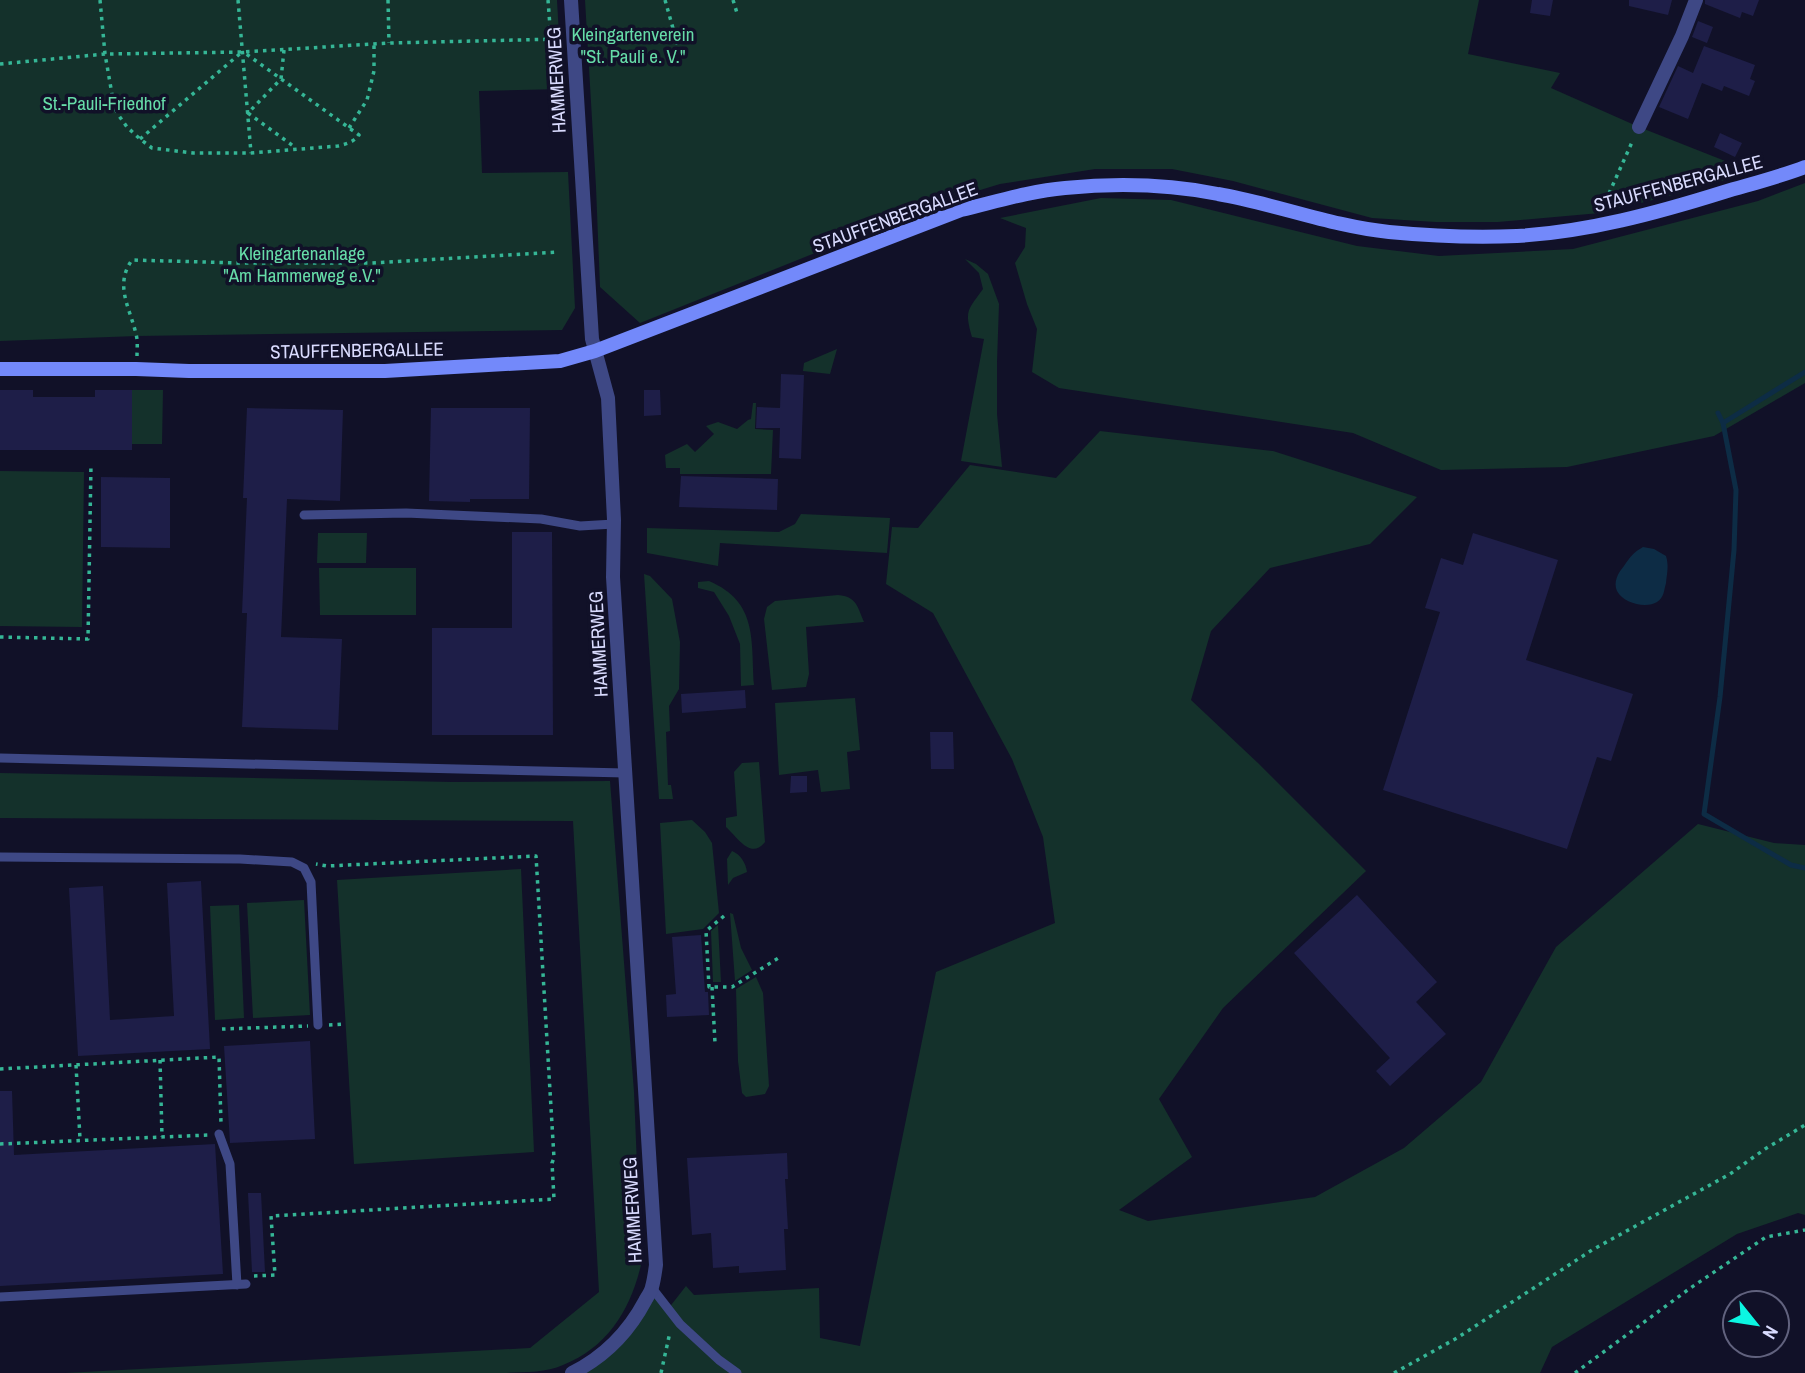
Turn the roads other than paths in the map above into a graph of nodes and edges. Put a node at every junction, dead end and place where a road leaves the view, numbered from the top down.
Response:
1 (570, 0) edge
2 (1696, 0) edge
3 (1639, 127) road end
4 (1805, 167) edge
5 (595, 351) junction
6 (0, 369) edge
7 (304, 515) dead end
8 (614, 524) junction
9 (0, 758) edge
10 (625, 773) junction
11 (0, 857) edge
12 (318, 1025) road end
13 (219, 1134) road end
14 (652, 1288) junction
15 (0, 1297) edge
16 (572, 1373) edge
17 (737, 1373) edge

1 - 5 street, HAMMERWEG
2 - 3 street
4 - 5 main road, STAUFFENBERGALLEE
5 - 6 main road, STAUFFENBERGALLEE
5 - 8 street, HAMMERWEG
7 - 8 lane
8 - 10 street, HAMMERWEG
9 - 10 lane
10 - 14 street, HAMMERWEG
11 - 12 lane
13 - 15 lane
14 - 16 street, HAMMERWEG
14 - 17 lane, HAMMERWEG

